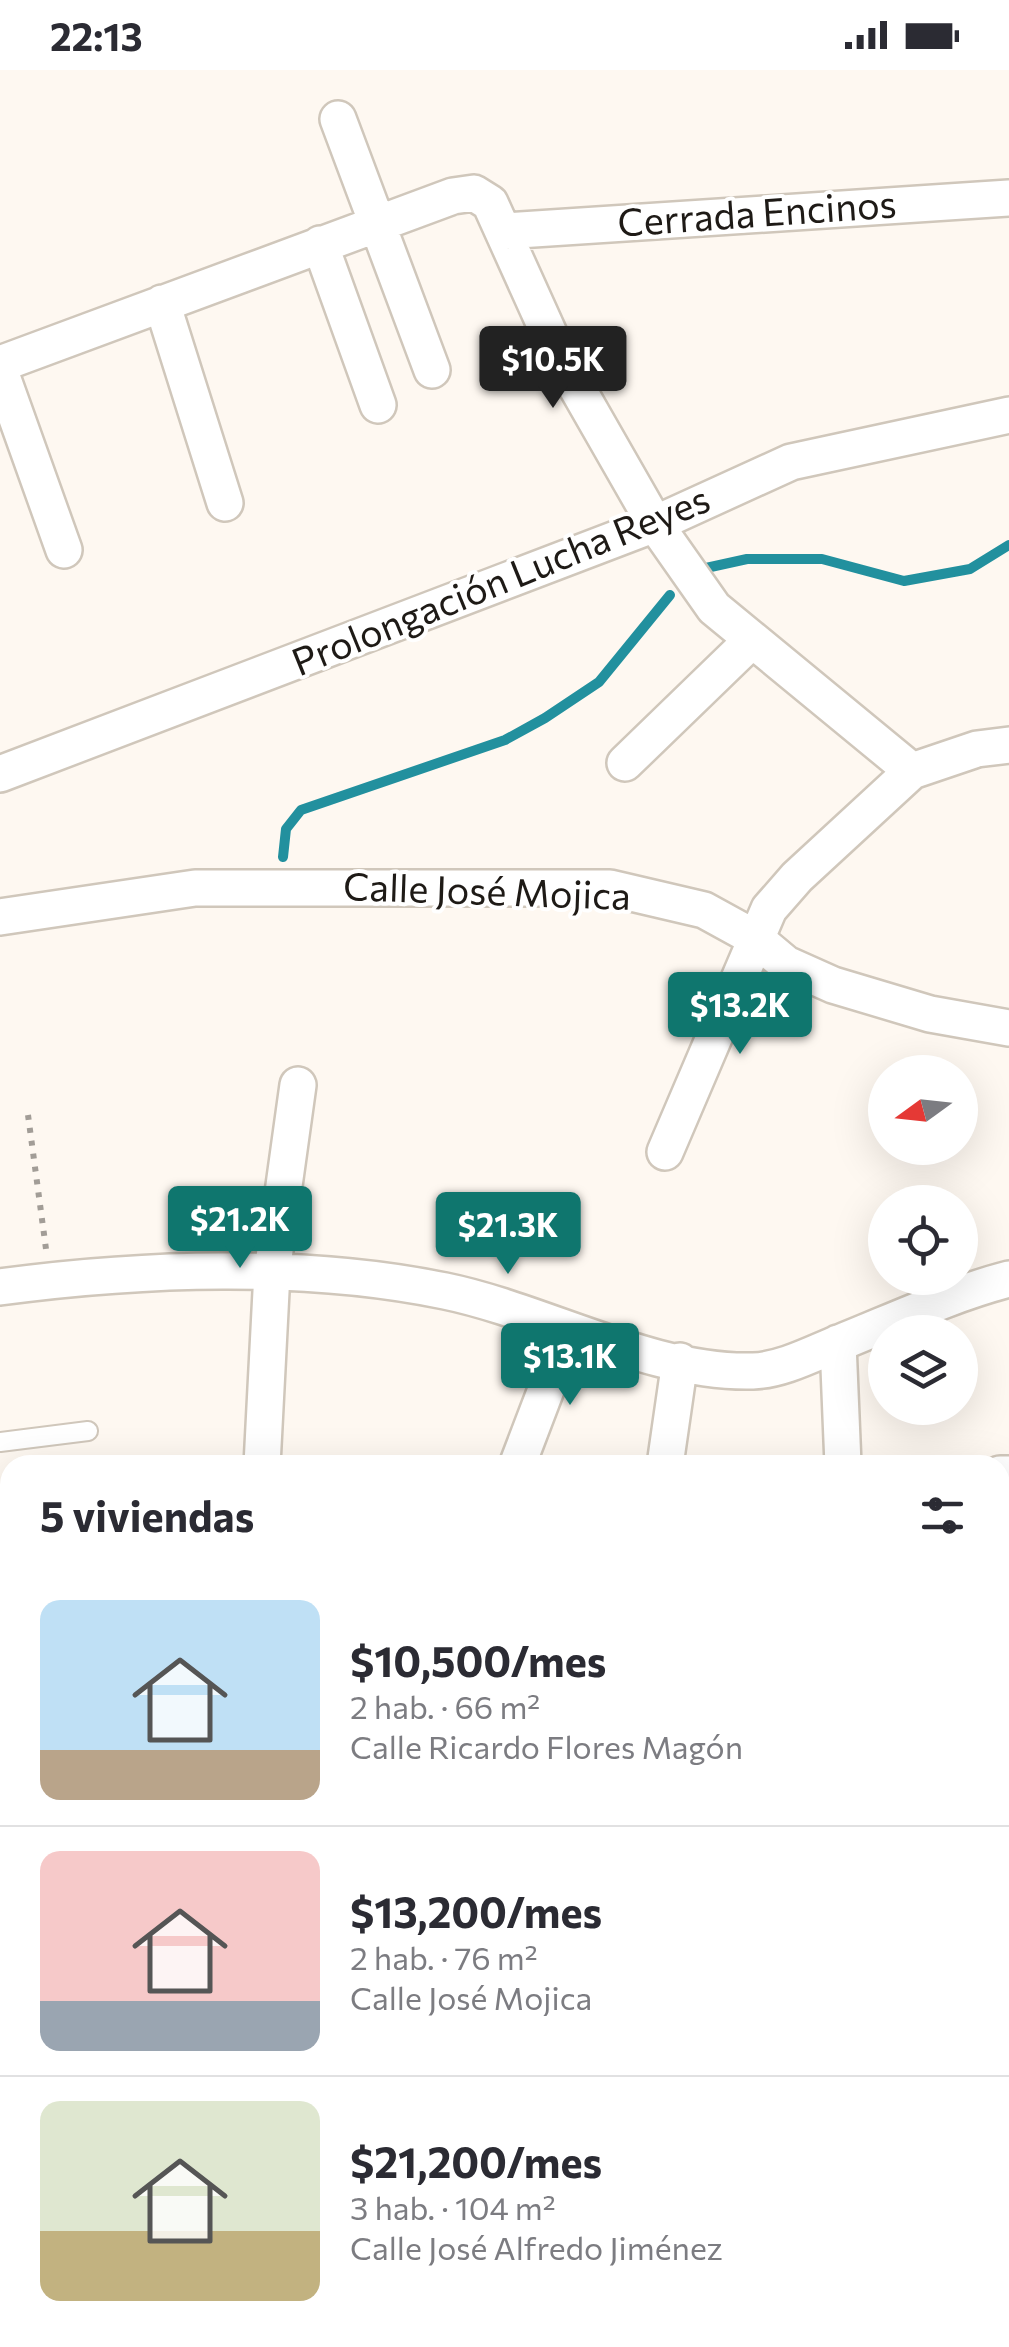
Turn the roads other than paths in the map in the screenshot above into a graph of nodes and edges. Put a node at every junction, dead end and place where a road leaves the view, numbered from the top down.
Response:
1 (338, 120) dead end
2 (1009, 198) edge
3 (375, 222) junction
4 (505, 231) junction
5 (320, 244) junction
6 (162, 303) junction
7 (0, 367) edge
8 (432, 370) dead end
9 (378, 404) dead end
10 (1009, 415) edge
11 (225, 503) dead end
12 (655, 524) junction
13 (64, 550) dead end
14 (752, 640) junction
15 (1009, 744) edge
16 (624, 763) dead end
17 (912, 770) junction
18 (0, 774) edge
19 (0, 917) edge
20 (755, 938) junction
21 (1009, 1028) edge
22 (298, 1085) dead end
23 (665, 1152) dead end
24 (272, 1272) junction
25 (1009, 1278) edge
26 (0, 1287) edge
27 (568, 1332) junction
28 (838, 1343) junction
29 (680, 1361) junction
30 (88, 1431) dead end
31 (0, 1442) edge
32 (263, 1455) edge
33 (521, 1455) edge
34 (666, 1455) edge
35 (843, 1455) edge

1 - 3 street
2 - 4 street, Cerrada Encinos
3 - 4 street
3 - 5 street
3 - 8 street
4 - 12 street
5 - 6 street
5 - 9 street
6 - 7 street
6 - 11 street
7 - 13 street
10 - 12 street, Prolongación Lucha Reyes
12 - 14 street
12 - 18 street, Prolongación Lucha Reyes
14 - 16 street
14 - 17 street
15 - 17 street
17 - 20 street
19 - 20 street, Calle José Mojica
20 - 21 street, Calle José Mojica
20 - 23 street
22 - 24 street
24 - 26 street
24 - 27 street
24 - 32 street
25 - 28 street
27 - 29 street
27 - 33 street
28 - 29 street
28 - 35 street
29 - 34 street
30 - 31 lane

